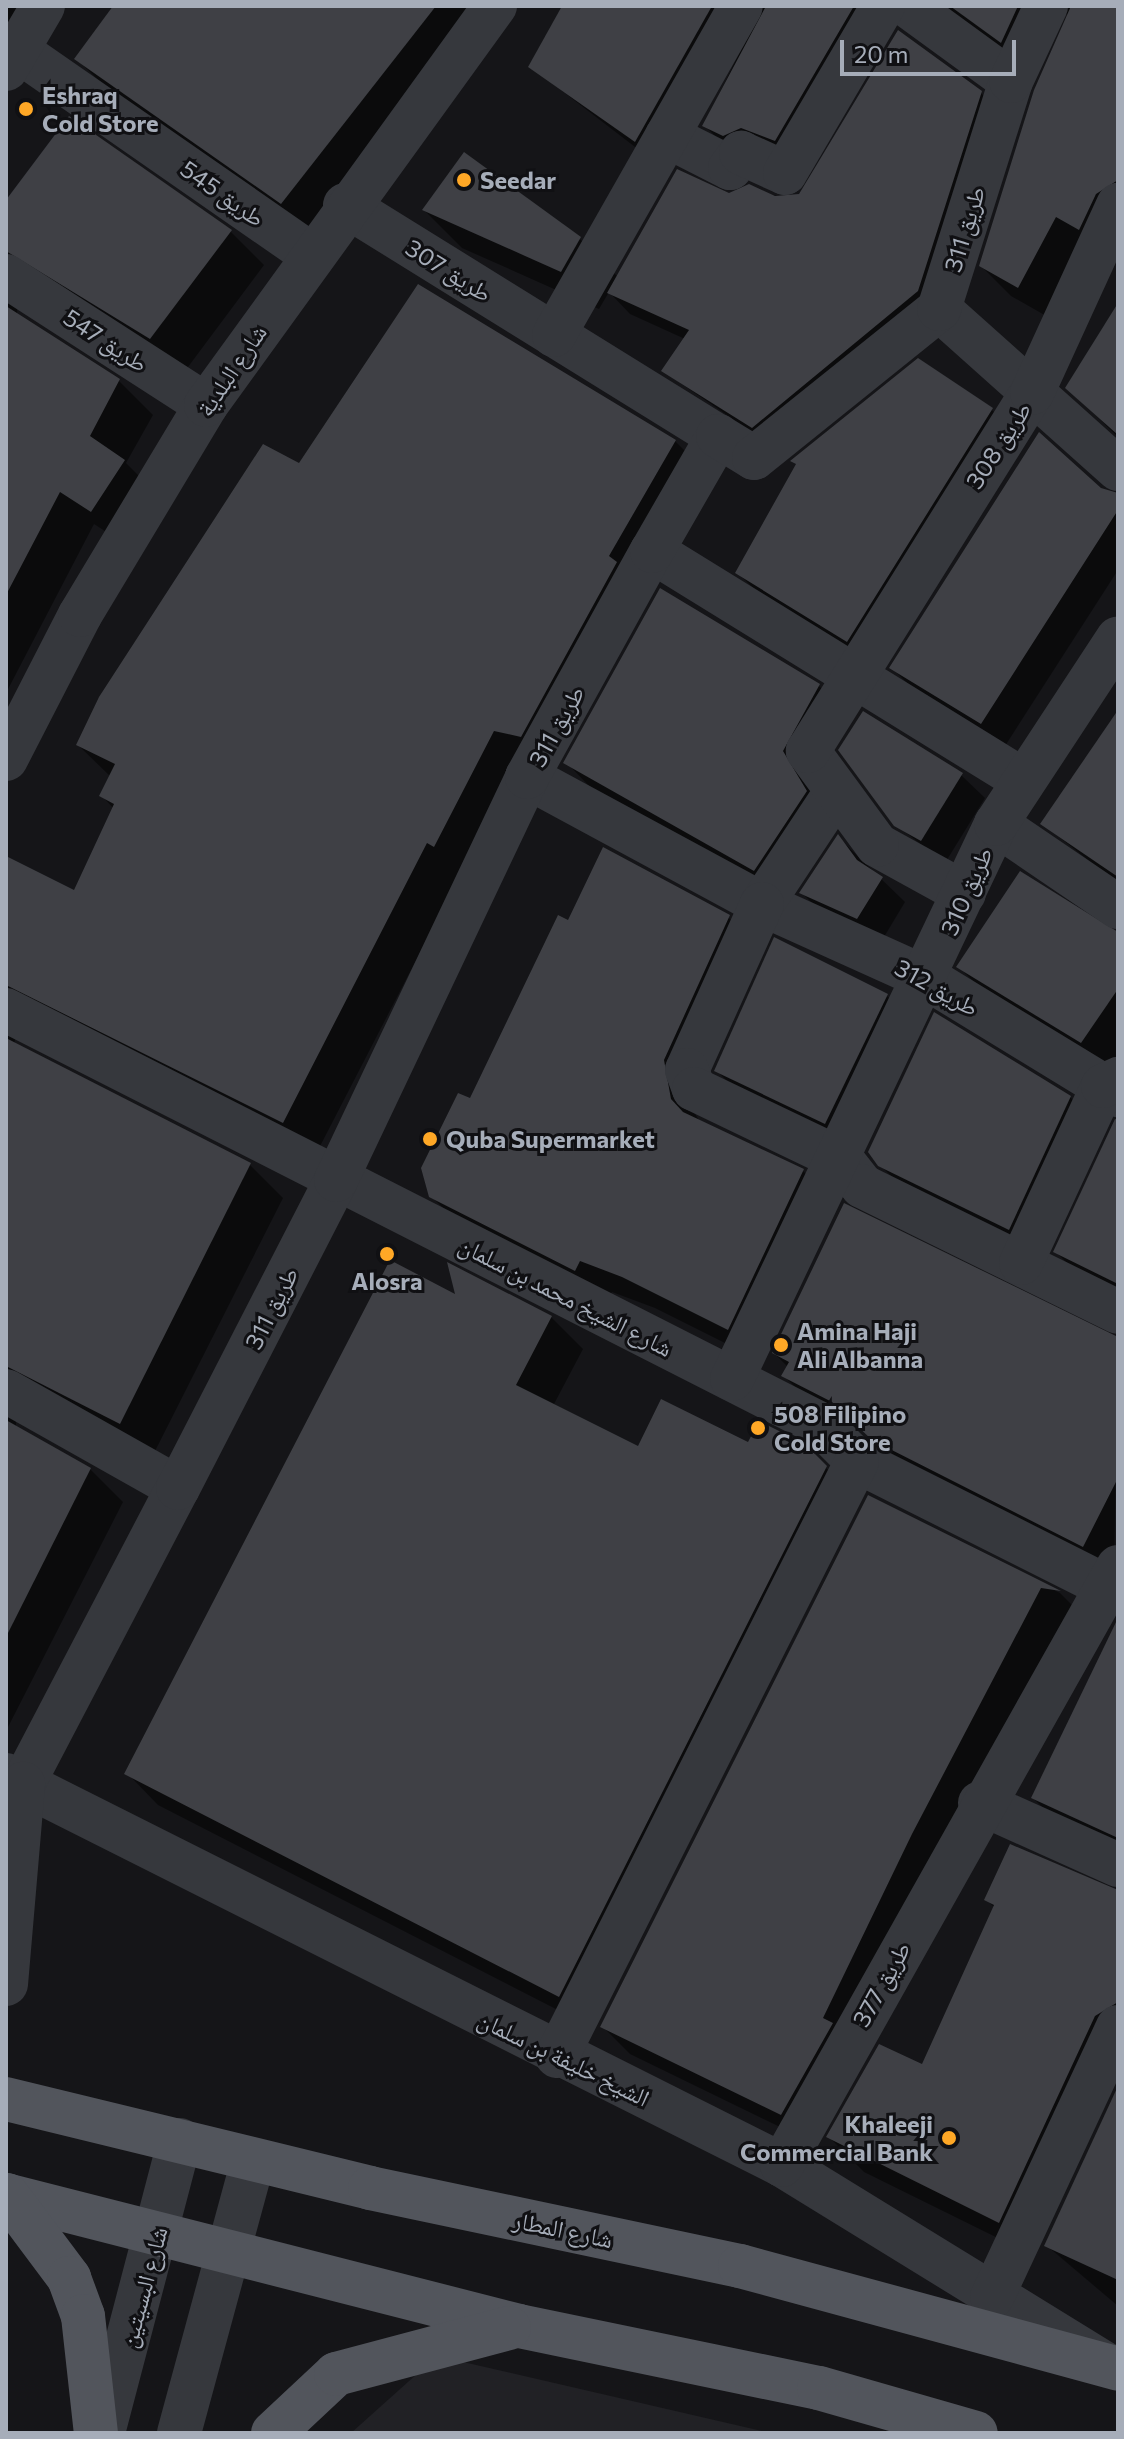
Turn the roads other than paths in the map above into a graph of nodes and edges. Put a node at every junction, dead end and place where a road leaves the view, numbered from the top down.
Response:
1 (43, 6) edge
2 (495, 6) edge
3 (741, 6) edge
4 (883, 6) edge
5 (908, 6) edge
6 (1046, 6) edge
7 (11, 59) edge
8 (1011, 81) junction
9 (667, 136) junction
10 (345, 205) junction
11 (1118, 205) edge
12 (310, 254) junction
13 (6, 276) edge
14 (939, 309) junction
15 (554, 335) junction
16 (1032, 393) junction
17 (206, 405) junction
18 (718, 436) junction
19 (1118, 469) edge
20 (652, 551) junction
21 (1118, 638) edge
22 (853, 672) junction
23 (1103, 692) edge
24 (6, 759) edge
25 (527, 777) junction
26 (1023, 780) junction
27 (836, 792) junction
28 (996, 824) junction
29 (964, 893) junction
30 (762, 904) junction
31 (1118, 907) edge
32 (928, 979) junction
33 (6, 1010) edge
34 (1113, 1087) edge
35 (842, 1160) junction
36 (336, 1180) junction
37 (1021, 1263) junction
38 (1118, 1312) edge
39 (732, 1379) junction
40 (6, 1391) edge
41 (857, 1461) junction
42 (178, 1488) junction
43 (1114, 1582) edge
44 (12, 1787) edge
45 (980, 1803) junction
46 (1118, 1865) edge
47 (6, 1984) edge
48 (1118, 2027) edge
49 (557, 2056) junction
50 (6, 2099) edge
51 (180, 2140) junction
52 (253, 2160) junction
53 (782, 2165) junction
54 (6, 2195) edge
55 (158, 2233) junction
56 (231, 2250) junction
57 (992, 2297) junction
58 (519, 2326) junction
59 (1113, 2367) edge
60 (96, 2433) edge
61 (103, 2433) edge
62 (179, 2433) edge
63 (273, 2433) edge
64 (976, 2433) edge

1 - 7 street
2 - 10 street, شارع البلدية
3 - 9 street
4 - 9 street
5 - 8 street
6 - 8 street, طريق 311
7 - 12 street, طريق 545
8 - 14 street, طريق 311
9 - 15 street
10 - 12 street, شارع البلدية
10 - 15 street, طريق 307
11 - 16 street, طريق 308
12 - 17 street, شارع البلدية
13 - 17 street, طريق 547
14 - 16 street
14 - 18 street
15 - 18 street, طريق 307
16 - 19 street
16 - 22 street, طريق 308
17 - 24 street, شارع البلدية
18 - 20 street, طريق 311
20 - 22 street
20 - 25 street, طريق 311
21 - 23 street, طريق 310
22 - 26 street
22 - 27 street, طريق 308
23 - 26 street, طريق 310
25 - 30 street, طريق 312
25 - 36 street, طريق 311
26 - 28 street, طريق 310
27 - 29 street, طريق 308
27 - 30 street
28 - 29 street, طريق 310
28 - 31 street
29 - 32 street, طريق 310
30 - 32 street, طريق 312
30 - 35 street
32 - 34 street, طريق 312
32 - 35 street, طريق 310
33 - 36 street, شارع الشيخ محمد بن سلمان
34 - 37 street, طريق 312
35 - 37 street
35 - 39 street, طريق 310
36 - 39 street, شارع الشيخ محمد بن سلمان
36 - 42 street, طريق 311
37 - 38 street
39 - 41 street, شارع الشيخ محمد بن سلمان
40 - 42 street
41 - 43 street, شارع الشيخ محمد بن سلمان
41 - 49 street
42 - 44 street, طريق 311
43 - 45 street, طريق 377
44 - 47 street, طريق 311
44 - 49 street, الشيخ خليفة بن سلمان
45 - 46 street
45 - 53 street, طريق 377
48 - 57 street
49 - 53 street, الشيخ خليفة بن سلمان
50 - 51 main road, شارع المطار
51 - 52 main road, شارع المطار
51 - 55 street, شارع البسيتين
52 - 56 street
52 - 59 main road, شارع المطار
53 - 57 street, الشيخ خليفة بن سلمان
54 - 55 main road
54 - 60 main road
55 - 56 main road
55 - 61 street, شارع البسيتين
56 - 58 main road
56 - 62 street
57 - 59 street, الشيخ خليفة بن سلمان
58 - 63 main road
58 - 64 main road

